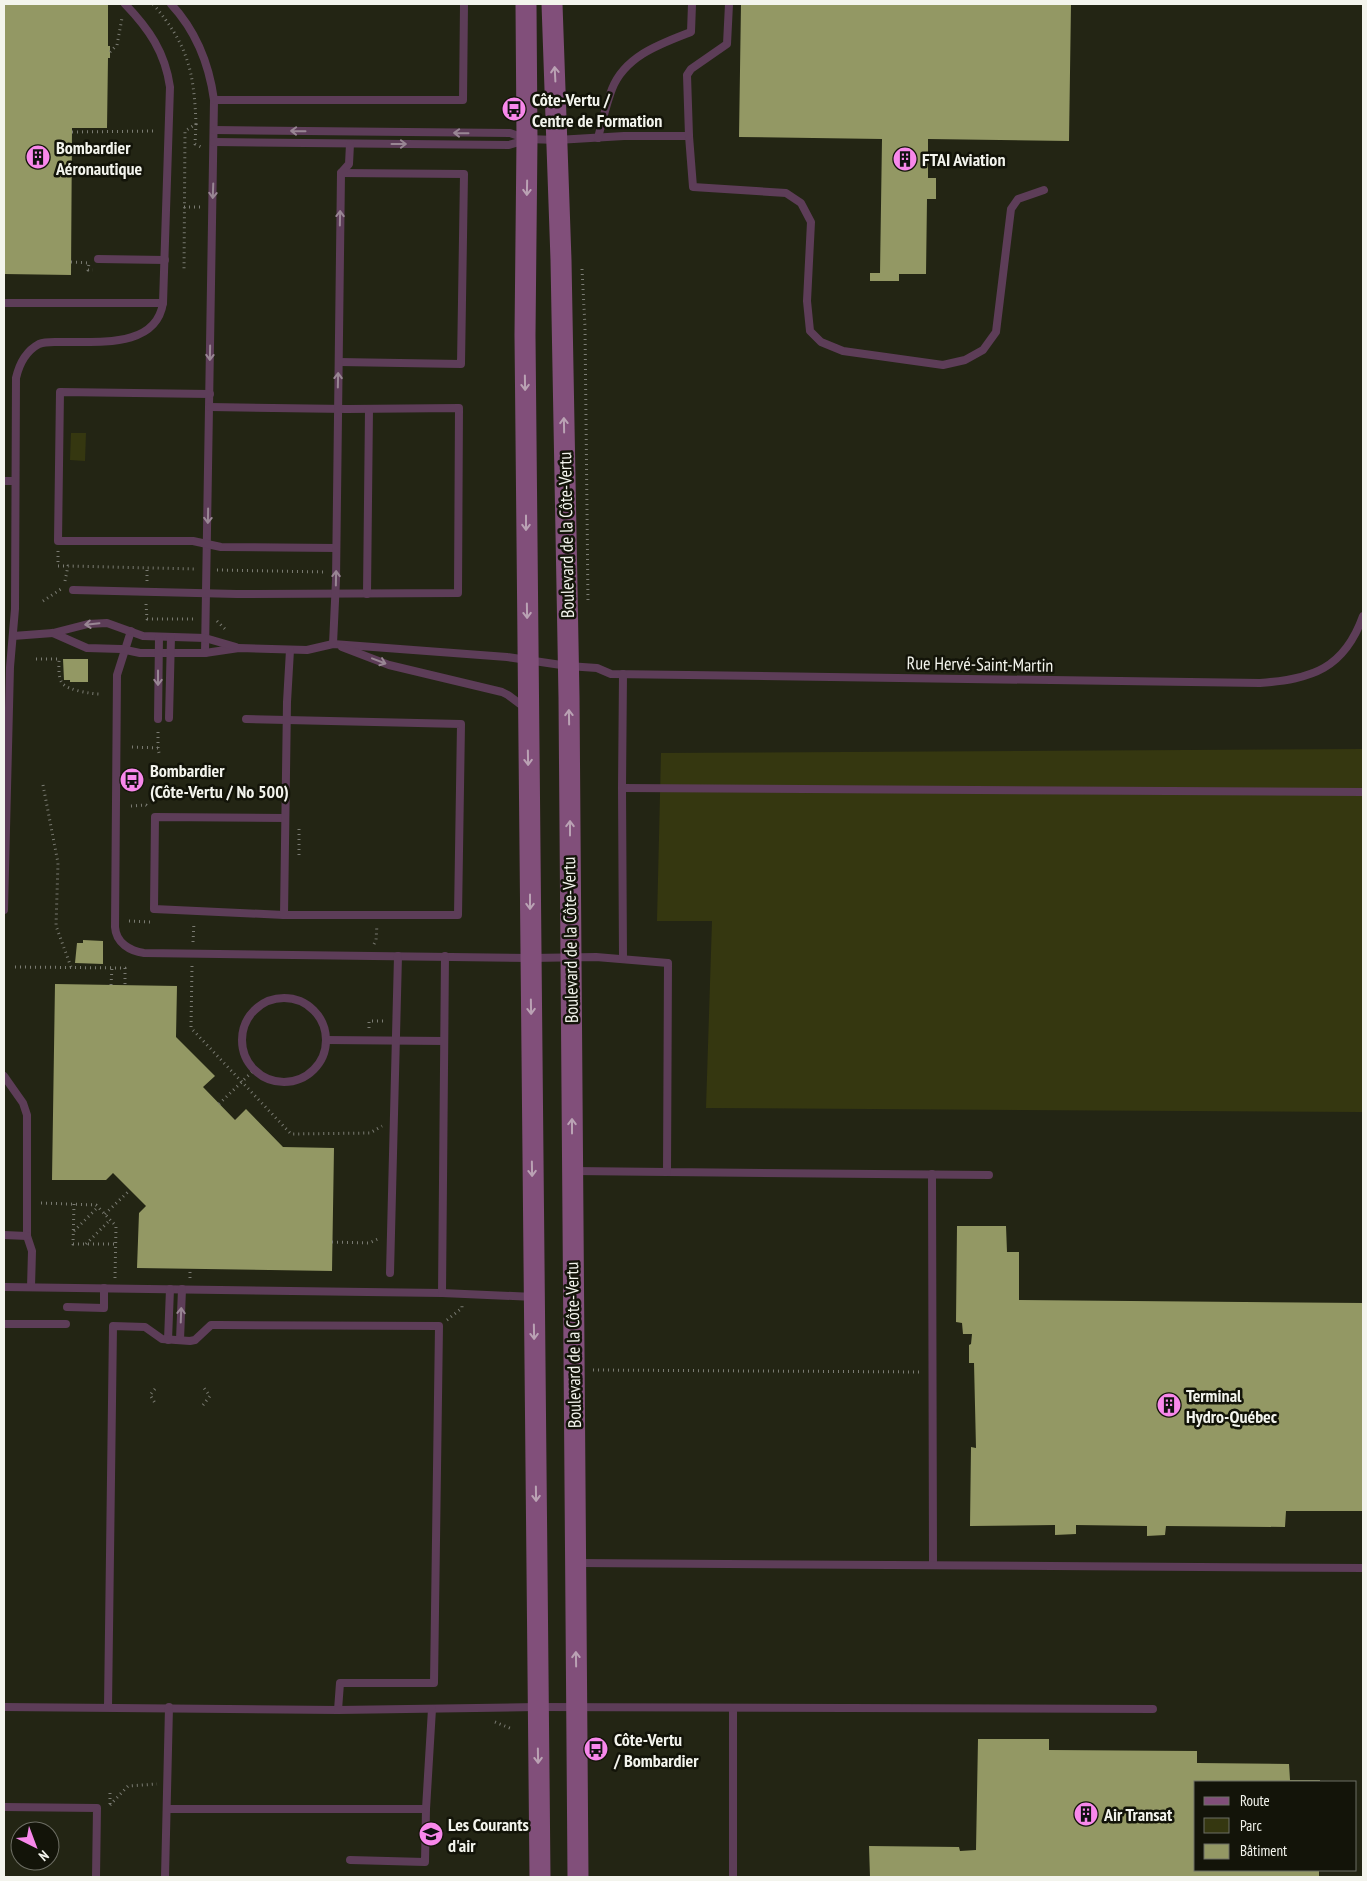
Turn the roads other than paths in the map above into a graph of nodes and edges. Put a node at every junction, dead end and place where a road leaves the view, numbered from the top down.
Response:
1 (125, 4) edge
2 (171, 4) edge
3 (464, 4) edge
4 (526, 4) edge
5 (552, 4) edge
6 (692, 4) edge
7 (729, 4) edge
8 (214, 100) junction
9 (214, 130) junction
10 (689, 136) junction
11 (598, 138) junction
12 (527, 139) junction
13 (557, 140) junction
14 (214, 142) junction
15 (350, 144) junction
16 (340, 173) junction
17 (1044, 190) dead end
18 (98, 259) dead end
19 (165, 260) junction
20 (4, 303) edge
21 (164, 303) junction
22 (338, 362) junction
23 (210, 394) junction
24 (210, 407) junction
25 (338, 409) junction
26 (369, 409) junction
27 (4, 481) edge
28 (15, 481) junction
29 (208, 544) junction
30 (336, 548) junction
31 (74, 590) dead end
32 (206, 593) junction
33 (336, 594) junction
34 (367, 594) junction
35 (1363, 616) edge
36 (131, 631) junction
37 (53, 633) junction
38 (205, 633) junction
39 (13, 636) junction
40 (159, 637) junction
41 (171, 637) junction
42 (333, 644) junction
43 (239, 648) junction
44 (125, 650) junction
45 (290, 650) junction
46 (158, 653) junction
47 (171, 653) junction
48 (205, 653) junction
49 (528, 660) junction
50 (568, 666) junction
51 (623, 674) junction
52 (528, 710) junction
53 (169, 718) dead end
54 (158, 719) road end
55 (246, 719) dead end
56 (287, 720) junction
57 (622, 788) junction
58 (1363, 792) edge
59 (285, 818) junction
60 (4, 910) edge
61 (284, 915) junction
62 (398, 956) junction
63 (445, 956) junction
64 (570, 956) junction
65 (530, 958) junction
66 (623, 959) junction
67 (326, 1040) junction
68 (444, 1040) junction
69 (395, 1041) junction
70 (4, 1076) edge
71 (572, 1171) junction
72 (667, 1172) junction
73 (932, 1174) junction
74 (989, 1175) dead end
75 (4, 1235) edge
76 (27, 1236) junction
77 (390, 1274) dead end
78 (4, 1287) edge
79 (31, 1287) junction
80 (104, 1288) junction
81 (170, 1289) junction
82 (182, 1289) junction
83 (442, 1293) junction
84 (534, 1298) junction
85 (67, 1307) dead end
86 (4, 1324) edge
87 (66, 1324) dead end
88 (168, 1340) junction
89 (180, 1340) junction
90 (575, 1564) junction
91 (933, 1565) junction
92 (1363, 1568) edge
93 (4, 1707) edge
94 (108, 1707) junction
95 (169, 1707) junction
96 (537, 1707) junction
97 (577, 1708) junction
98 (733, 1708) junction
99 (432, 1709) junction
100 (1153, 1709) dead end
101 (338, 1710) junction
102 (4, 1807) edge
103 (167, 1809) junction
104 (426, 1809) junction
105 (350, 1860) dead end
106 (96, 1877) edge
107 (165, 1877) edge
108 (540, 1877) edge
109 (578, 1877) edge
110 (733, 1877) edge

1 - 19 lane
2 - 8 lane
3 - 8 lane
4 - 12 street
13 -> 5 street, Boulevard de la Côte-Vertu
6 - 11 lane
7 - 10 lane
8 - 9 lane
12 -> 9 lane
9 - 14 lane
10 - 11 lane
10 - 17 lane
11 - 13 lane
12 - 13 lane
15 -> 12 lane
12 -> 49 street
50 -> 13 street, Boulevard de la Côte-Vertu
14 - 15 lane
14 -> 23 lane
15 - 16 lane
22 -> 16 lane
16 - 22 lane
18 - 19 lane
19 - 21 lane
20 - 21 lane
21 - 28 lane
25 -> 22 lane
23 - 24 lane
23 - 29 lane
24 - 25 lane
24 -> 29 lane
25 - 26 lane
25 - 30 lane
26 - 34 lane
26 - 34 lane
27 - 28 lane
28 - 39 lane
29 - 30 lane
29 - 32 lane
33 -> 30 lane
31 - 32 lane
32 - 33 lane
32 - 38 lane
33 - 34 lane
33 - 42 lane
35 - 51 lane, Rue Hervé-Saint-Martin
36 -> 37 lane
36 - 40 lane
36 - 44 lane
37 - 39 lane
37 - 44 lane
38 - 41 lane
38 - 43 lane
38 - 48 lane
39 - 60 lane
40 - 41 lane
40 - 46 lane
41 - 47 lane
42 - 45 lane, Rue Hervé-Saint-Martin
42 - 49 lane, Rue Hervé-Saint-Martin
42 -> 52 lane
43 - 45 lane, Rue Hervé-Saint-Martin
43 - 48 lane
44 - 46 lane
44 - 62 lane
45 - 56 lane
46 - 47 lane
46 -> 54 lane
47 - 48 lane
47 - 53 lane
49 - 50 lane, Rue Hervé-Saint-Martin
49 - 52 street
50 - 51 lane, Rue Hervé-Saint-Martin
64 -> 50 street, Boulevard de la Côte-Vertu
51 - 57 lane
52 -> 65 street
55 - 56 lane
56 - 59 lane
56 - 61 lane
57 - 58 lane
57 - 66 lane
59 - 61 lane
59 - 61 lane
62 - 63 lane
62 - 69 lane
63 - 65 lane
63 - 68 lane
64 - 65 lane
64 - 66 lane
71 -> 64 street, Boulevard de la Côte-Vertu
65 -> 84 street
66 - 72 lane
67 - 67 lane
67 - 69 lane
68 - 69 lane
68 - 83 lane
69 - 77 lane
70 - 76 lane
71 - 72 lane
71 - 90 street, Boulevard de la Côte-Vertu
72 - 73 lane
73 - 74 lane
73 - 91 lane
75 - 76 lane
76 - 79 lane
78 - 79 lane
79 - 80 lane
80 - 81 lane
80 - 85 lane
81 - 82 lane
81 - 88 lane
82 - 83 lane
89 -> 82 lane
83 - 84 lane
84 -> 96 street
86 - 87 lane
88 - 89 lane
88 - 94 lane
89 - 101 lane
90 - 91 lane
97 -> 90 street, Boulevard de la Côte-Vertu
91 - 92 lane
93 - 94 lane
94 - 95 lane
95 - 101 lane
95 - 103 lane
96 - 97 lane
96 - 99 lane
96 -> 108 street
97 - 98 lane
97 - 109 street, Boulevard de la Côte-Vertu
98 - 100 lane
98 - 110 lane
99 - 101 lane
99 - 104 lane
102 - 106 lane
103 - 104 lane
103 - 107 lane
104 - 105 lane

